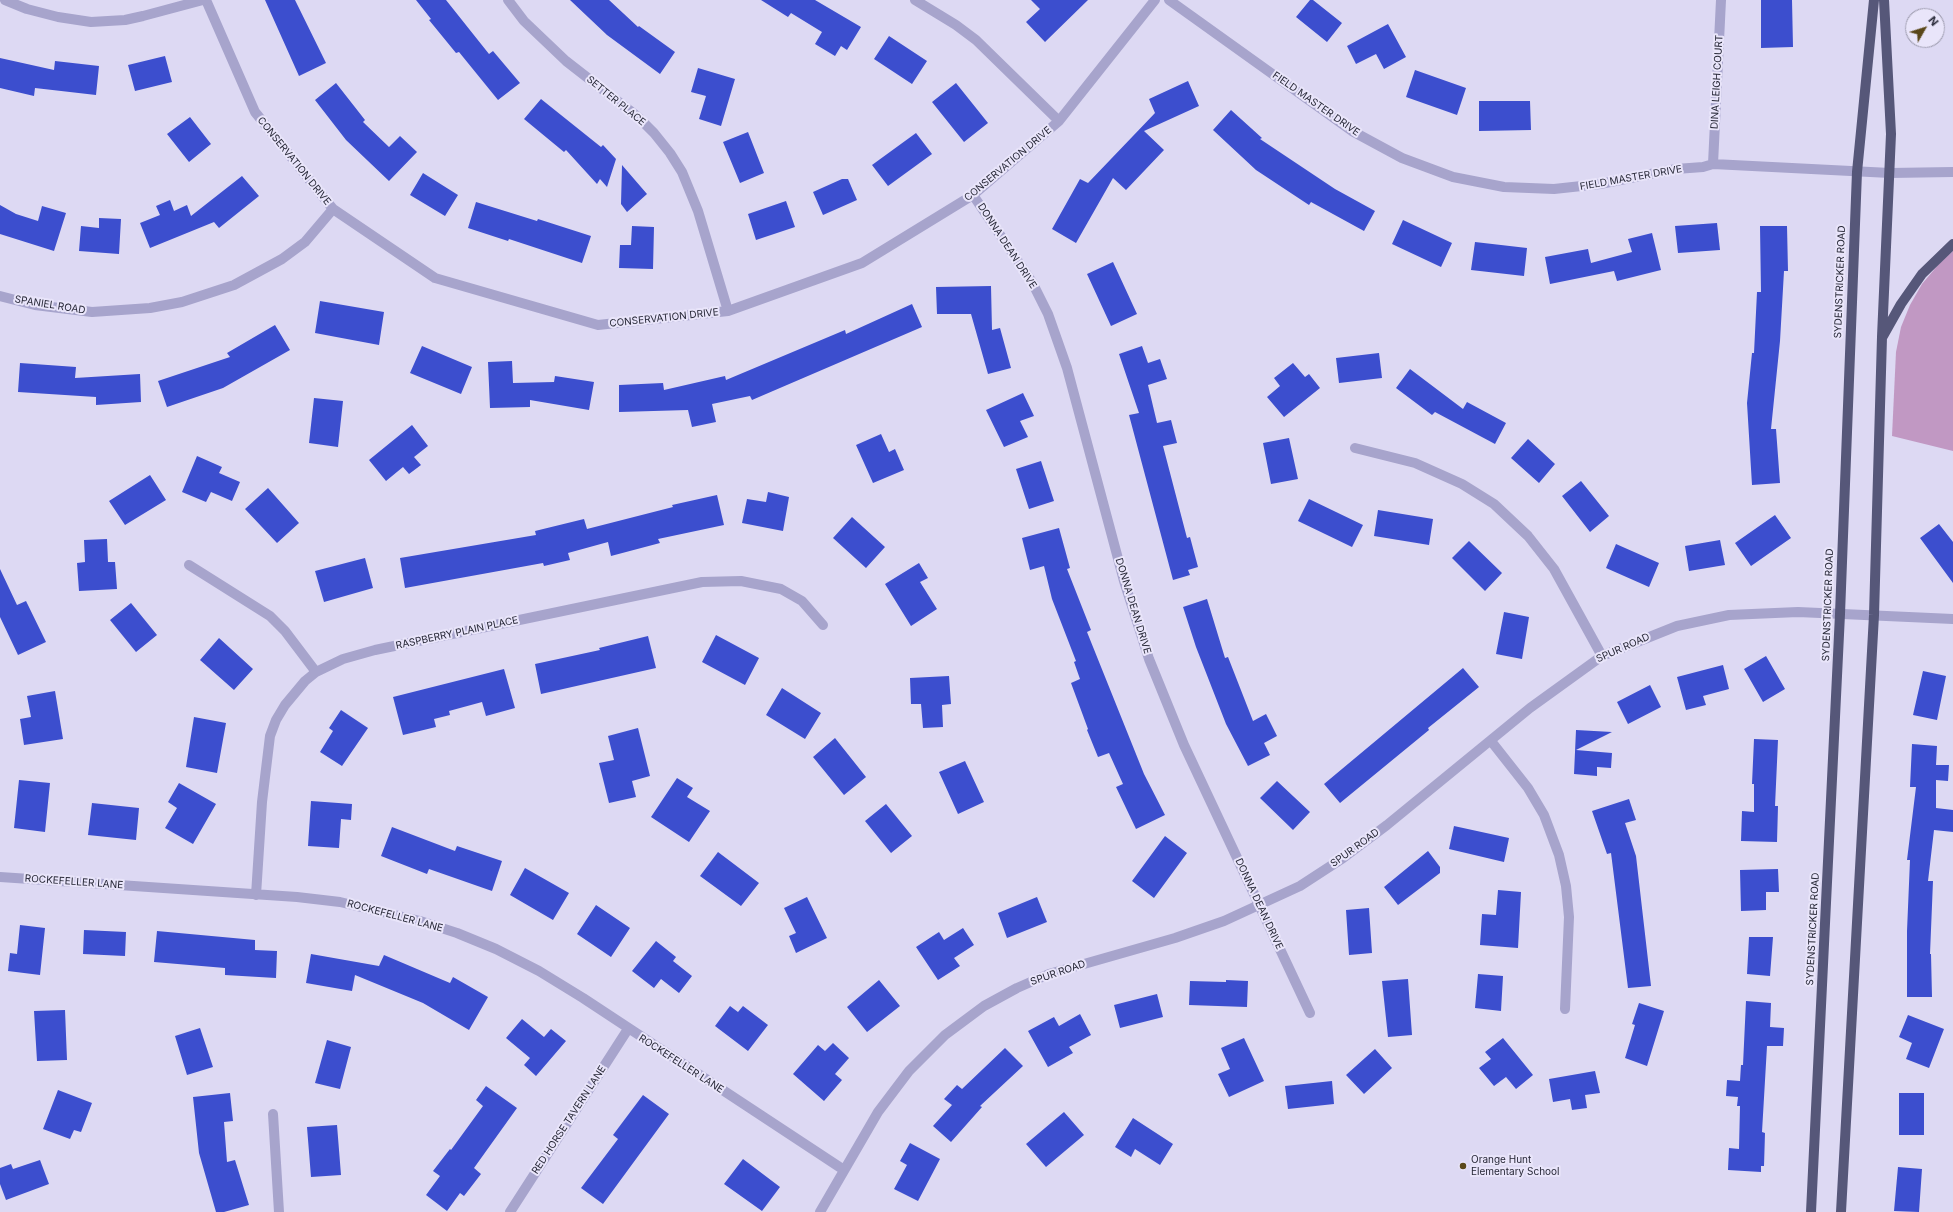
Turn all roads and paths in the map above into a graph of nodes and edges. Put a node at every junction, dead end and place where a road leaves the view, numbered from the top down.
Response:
1 (5, 0) edge
2 (203, 0) edge
3 (206, 0) edge
4 (508, 0) edge
5 (916, 0) edge
6 (1155, 0) edge
7 (1169, 0) edge
8 (1721, 0) edge
9 (1874, 0) edge
10 (1884, 0) edge
11 (1059, 121) junction
12 (1713, 164) junction
13 (1857, 172) junction
14 (1953, 172) edge
15 (1890, 173) junction
16 (974, 195) junction
17 (333, 209) junction
18 (1953, 244) edge
19 (0, 296) edge
20 (728, 311) junction
21 (1882, 338) junction
22 (1355, 448) dead end
23 (189, 565) dead end
24 (1840, 614) junction
25 (1874, 615) junction
26 (1953, 619) edge
27 (823, 625) dead end
28 (1602, 656) junction
29 (316, 672) junction
30 (1492, 741) junction
31 (0, 877) edge
32 (256, 895) junction
33 (1259, 904) junction
34 (1565, 1009) dead end
35 (1310, 1013) dead end
36 (628, 1029) junction
37 (273, 1114) dead end
38 (844, 1170) junction
39 (279, 1212) edge
40 (510, 1212) edge
41 (820, 1212) edge
42 (1811, 1212) edge
43 (1841, 1212) edge

1 - 2 street
3 - 17 street, CONSERVATION DRIVE
4 - 20 street, SETTER PLACE
5 - 11 street
6 - 11 street, CONSERVATION DRIVE
7 - 12 street, FIELD MASTER DRIVE
8 - 12 street, DINA LEIGH COURT
9 - 13 main road, SYDENSTRICKER ROAD
10 - 15 main road
11 - 16 street, CONSERVATION DRIVE
12 - 13 street, FIELD MASTER DRIVE
13 - 15 street, FIELD MASTER DRIVE
13 - 24 main road, SYDENSTRICKER ROAD
14 - 15 street, FIELD MASTER DRIVE
15 - 21 main road
16 - 20 street, CONSERVATION DRIVE
16 - 33 street, DONNA DEAN DRIVE
17 - 19 street, SPANIEL ROAD
17 - 20 street, CONSERVATION DRIVE
18 - 21 main road
21 - 25 main road
22 - 28 street
23 - 29 street
24 - 25 street, SPUR ROAD
24 - 28 street, SPUR ROAD
24 - 42 main road, SYDENSTRICKER ROAD
25 - 26 street, SPUR ROAD
25 - 43 main road
27 - 29 street, RASPBERRY PLAIN PLACE
28 - 30 street, SPUR ROAD
29 - 32 street, RASPBERRY PLAIN PLACE
30 - 33 street, SPUR ROAD
30 - 34 street
31 - 32 street, ROCKEFELLER LANE
32 - 36 street, ROCKEFELLER LANE
33 - 35 street, DONNA DEAN DRIVE
33 - 38 street, SPUR ROAD
36 - 38 street, ROCKEFELLER LANE
36 - 40 street, RED HORSE TAVERN LANE
37 - 39 street
38 - 41 street, SPUR ROAD

